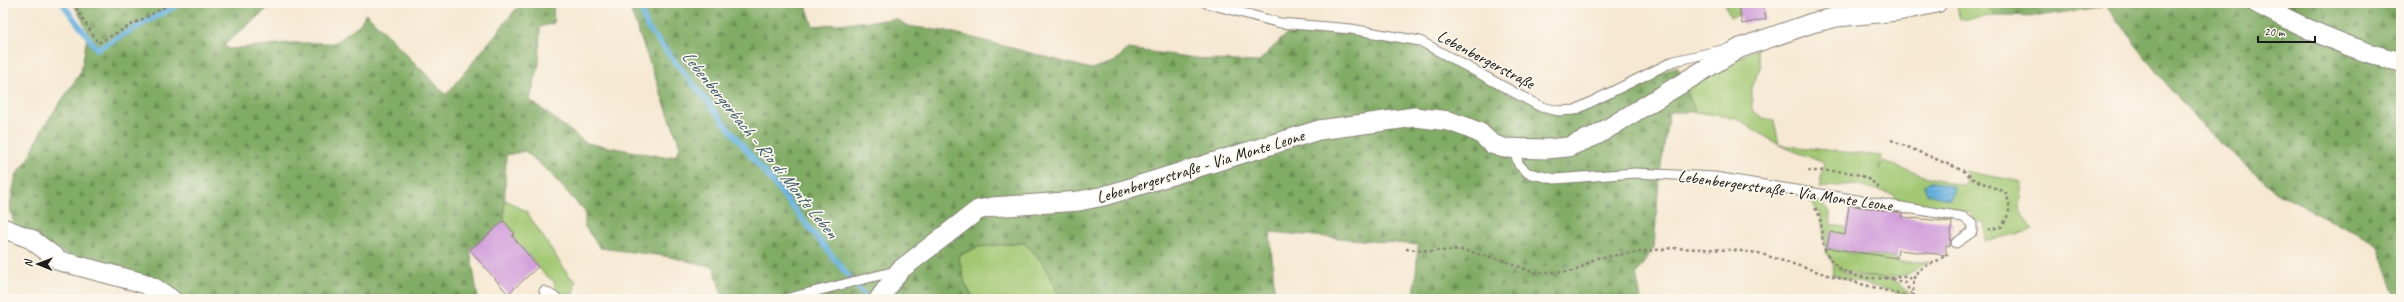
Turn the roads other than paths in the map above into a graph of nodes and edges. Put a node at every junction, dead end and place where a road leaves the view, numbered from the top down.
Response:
1 (1206, 3) edge
2 (1937, 3) edge
3 (2256, 3) edge
4 (1740, 48) junction
5 (2401, 62) edge
6 (1513, 148) junction
7 (3, 228) edge
8 (1956, 243) road end
9 (900, 270) junction
10 (544, 291) dead end
11 (171, 299) edge
12 (558, 299) edge
13 (785, 299) edge
14 (879, 299) edge

1 - 4 lane, Lebenbergerstraße
2 - 4 street, Lebenbergerstraße - Via Monte Leone
3 - 5 street
4 - 6 street, Lebenbergerstraße - Via Monte Leone
6 - 8 lane, Lebenbergerstraße - Via Monte Leone
6 - 9 street, Lebenbergerstraße - Via Monte Leone
7 - 11 street
9 - 13 lane, Lebenbergerstraße - Via Monte Leone
9 - 14 street, Lebenbergerstraße - Via Monte Leone
10 - 12 lane

